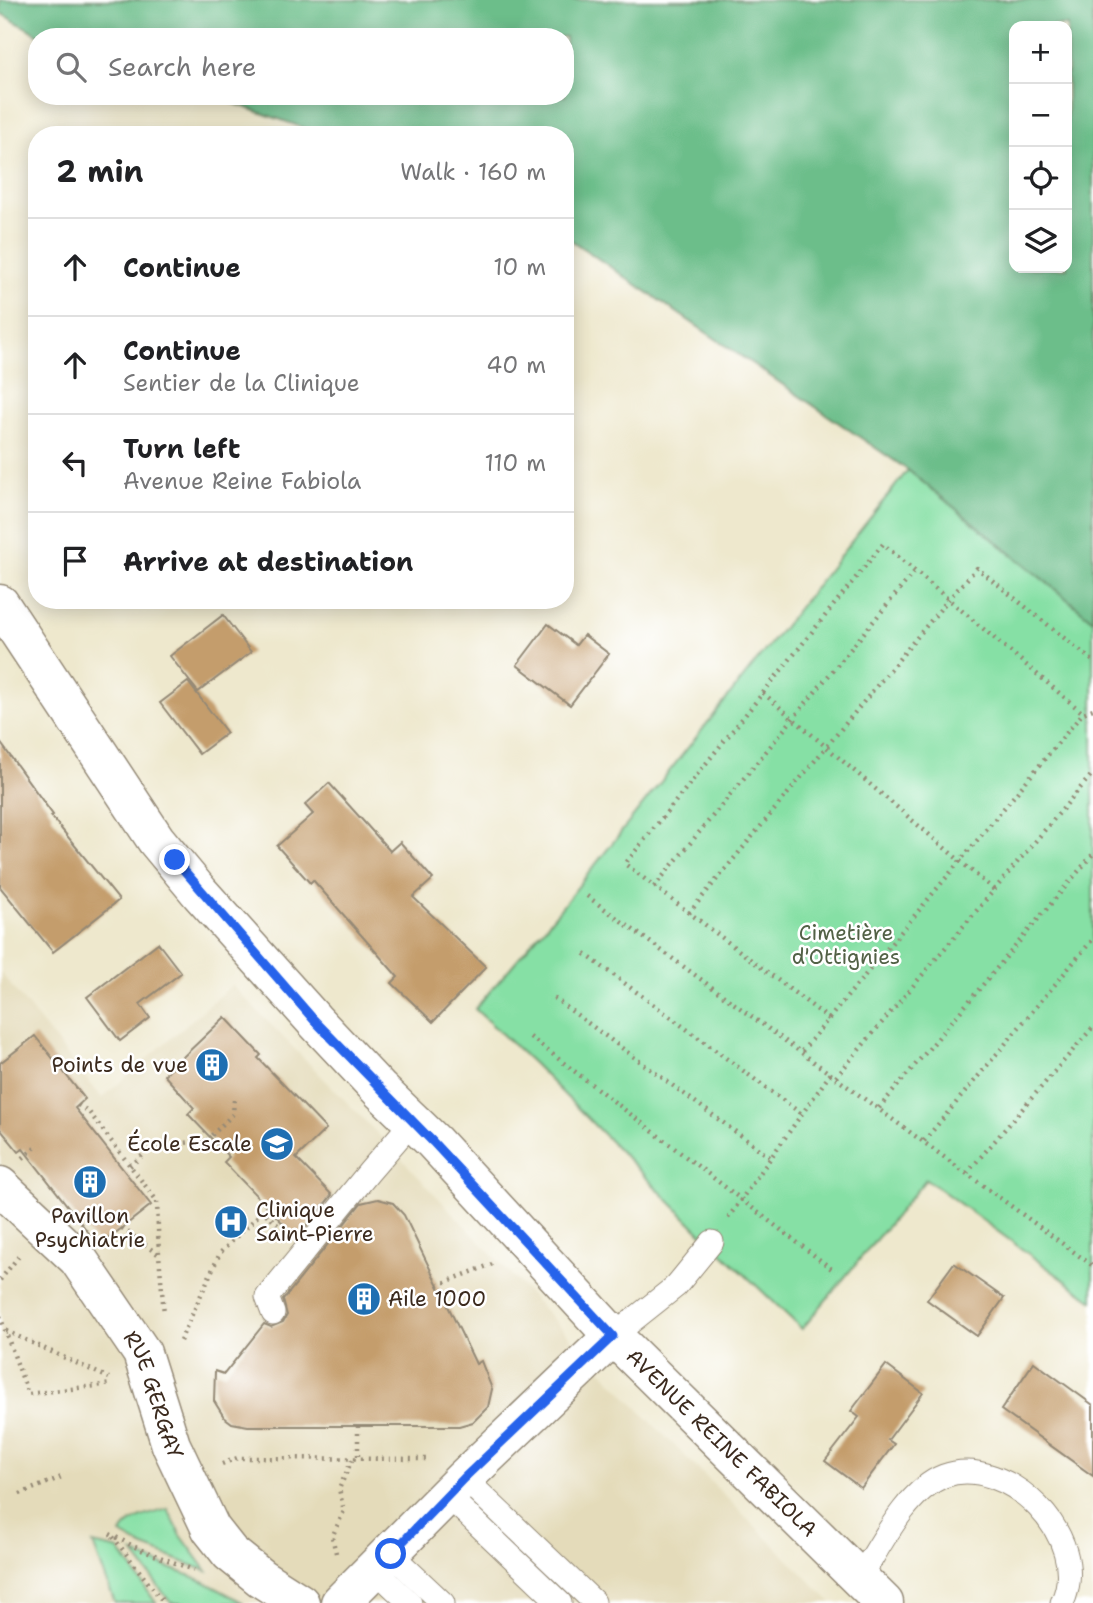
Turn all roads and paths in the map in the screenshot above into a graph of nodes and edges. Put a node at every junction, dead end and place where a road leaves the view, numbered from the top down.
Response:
1 (915, 570) junction
2 (947, 601) junction
3 (0, 604) edge
4 (1093, 661) edge
5 (763, 694) junction
6 (1093, 709) edge
7 (1083, 713) junction
8 (792, 718) junction
9 (827, 748) junction
10 (1093, 773) edge
11 (1093, 854) edge
12 (960, 861) junction
13 (654, 887) junction
14 (994, 890) junction
15 (587, 896) dead end
16 (689, 914) junction
17 (1093, 939) edge
18 (585, 954) dead end
19 (554, 998) dead end
20 (829, 1019) junction
21 (1093, 1027) edge
22 (530, 1037) dead end
23 (802, 1051) junction
24 (834, 1075) junction
25 (234, 1100) dead end
26 (78, 1105) dead end
27 (879, 1108) junction
28 (803, 1115) junction
29 (413, 1121) junction
30 (924, 1141) junction
31 (771, 1158) junction
32 (130, 1166) junction
33 (967, 1173) junction
34 (0, 1186) edge
35 (742, 1199) junction
36 (122, 1228) dead end
37 (281, 1228) dead end
38 (712, 1242) joint
39 (26, 1247) dead end
40 (159, 1255) junction
41 (506, 1259) dead end
42 (1093, 1265) edge
43 (833, 1270) dead end
44 (0, 1280) edge
45 (438, 1286) dead end
46 (272, 1313) dead end
47 (0, 1316) edge
48 (164, 1317) dead end
49 (5, 1330) junction
50 (613, 1336) junction
51 (179, 1342) dead end
52 (358, 1426) dead end
53 (355, 1459) junction
54 (431, 1459) dead end
55 (218, 1466) dead end
56 (64, 1476) dead end
57 (455, 1487) junction
58 (20, 1494) dead end
59 (369, 1560) junction
60 (204, 1574) dead end
61 (872, 1590) edge
62 (594, 1602) edge
63 (164, 1603) edge
64 (300, 1603) edge
65 (340, 1603) edge
66 (410, 1603) edge
67 (443, 1603) edge
68 (560, 1603) edge
69 (1062, 1603) edge

1 - 2 path
1 - 5 path
1 - 8 path
2 - 4 path
2 - 7 path
2 - 9 path
3 - 29 street, AVENUE REINE FABIOLA
5 - 8 path
5 - 13 path
6 - 7 path
7 - 12 path
8 - 9 path
8 - 13 path
9 - 12 path
9 - 16 path
10 - 14 path
11 - 27 path
12 - 14 path
12 - 20 path
13 - 16 path
14 - 24 path
15 - 23 path
16 - 20 path
17 - 30 path
18 - 28 path
19 - 31 path
20 - 23 path
21 - 33 path
22 - 35 path
23 - 24 path
24 - 27 path
24 - 28 path
25 - 32 path
26 - 32 path
27 - 30 path
28 - 31 path
29 - 46 lane
29 - 50 street, AVENUE REINE FABIOLA
30 - 33 path
31 - 35 path
32 - 40 path
33 - 42 path
34 - 64 street, RUE GERGAY
35 - 38 path
35 - 43 path
36 - 40 path
37 - 51 path
38 - 50 lane
39 - 44 path
40 - 48 path
41 - 45 path
47 - 49 path
49 - 49 path
50 - 57 street
50 - 61 street, AVENUE REINE FABIOLA
52 - 53 path
53 - 54 path
53 - 55 path
53 - 59 path
56 - 58 path
57 - 59 street
57 - 62 lane
57 - 68 lane
59 - 65 street
59 - 66 lane
59 - 67 lane
60 - 63 path
61 - 69 lane

